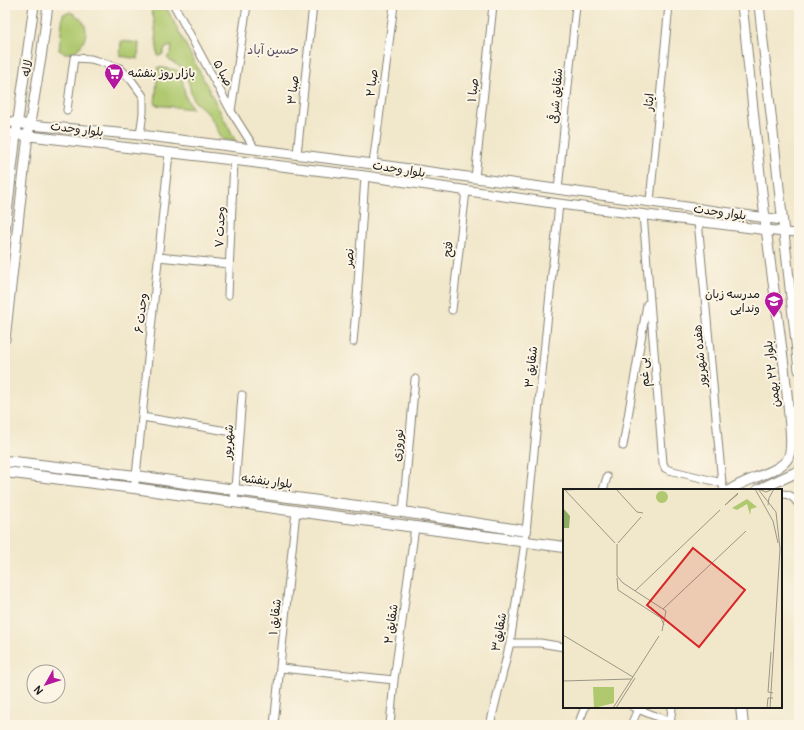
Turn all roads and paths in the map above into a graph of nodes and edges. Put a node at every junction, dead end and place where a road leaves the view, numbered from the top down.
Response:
1 (34, 5) edge
2 (48, 5) edge
3 (247, 5) edge
4 (313, 5) edge
5 (394, 5) edge
6 (493, 5) edge
7 (576, 5) edge
8 (669, 5) edge
9 (742, 5) edge
10 (759, 5) edge
11 (175, 6) edge
12 (67, 110) dead end
13 (231, 111) junction
14 (5, 121) edge
15 (17, 122) junction
16 (30, 125) junction
17 (5, 133) edge
18 (16, 134) junction
19 (28, 135) junction
20 (140, 135) junction
21 (255, 149) junction
22 (169, 153) junction
23 (297, 154) junction
24 (234, 160) junction
25 (373, 164) junction
26 (393, 167) junction
27 (365, 176) junction
28 (475, 178) junction
29 (391, 179) junction
30 (558, 190) junction
31 (466, 191) junction
32 (650, 201) junction
33 (559, 204) junction
34 (643, 214) junction
35 (743, 215) junction
36 (765, 218) junction
37 (782, 220) junction
38 (698, 221) junction
39 (743, 227) junction
40 (5, 230) edge
41 (766, 230) junction
42 (783, 232) junction
43 (799, 233) edge
44 (158, 257) junction
45 (229, 264) junction
46 (649, 292) junction
47 (228, 295) dead end
48 (452, 310) dead end
49 (5, 339) edge
50 (353, 342) dead end
51 (797, 352) junction
52 (782, 354) junction
53 (799, 370) edge
54 (415, 379) dead end
55 (242, 395) dead end
56 (142, 417) junction
57 (240, 432) junction
58 (623, 446) dead end
59 (5, 461) edge
60 (799, 471) edge
61 (5, 472) edge
62 (136, 476) junction
63 (607, 477) dead end
64 (723, 486) edge
65 (134, 488) junction
66 (603, 489) edge
67 (731, 489) edge
68 (760, 489) edge
69 (235, 490) junction
70 (782, 494) edge
71 (234, 502) junction
72 (799, 505) edge
73 (296, 511) junction
74 (403, 512) junction
75 (462, 521) junction
76 (481, 524) junction
77 (416, 527) junction
78 (526, 531) junction
79 (460, 533) junction
80 (479, 536) junction
81 (525, 542) junction
82 (563, 547) edge
83 (510, 643) junction
84 (563, 647) edge
85 (281, 668) junction
86 (394, 680) junction
87 (585, 708) edge
88 (637, 708) edge
89 (672, 708) edge
90 (742, 708) edge
91 (670, 724) edge
92 (274, 725) edge
93 (390, 725) edge
94 (490, 725) edge
95 (578, 725) edge
96 (631, 725) edge
97 (744, 725) edge

1 - 15 street, لاله
2 - 16 street, لاله
3 - 13 street
4 - 23 street, صبا ۳
5 - 25 street, صبا ۲
6 - 28 street, صبا ۱
7 - 30 street, شقایق شرقی
8 - 32 street, ایثار
9 - 36 street, بلوار ۲۲ بهمن
10 - 37 street
11 - 13 street, صبا ۵
12 - 20 street
13 - 21 street, صبا ۵
14 - 15 street, بلوار وحدت
15 - 16 street, بلوار وحدت
15 - 18 street, لاله
16 - 19 street, لاله
16 - 20 street, بلوار وحدت
17 - 18 street, بلوار وحدت
18 - 19 street, بلوار وحدت
18 - 40 street, لاله
19 - 22 street, بلوار وحدت
19 - 49 street, لاله
20 - 21 street, بلوار وحدت
21 - 23 street, بلوار وحدت
22 - 24 street, بلوار وحدت
22 - 44 street, وحدت ۶
23 - 25 street, بلوار وحدت
24 - 27 street, بلوار وحدت
24 - 45 street, وحدت ۷
25 - 26 street, بلوار وحدت
26 - 28 street, بلوار وحدت
26 - 29 street
27 - 29 street, بلوار وحدت
27 - 50 street, نصر
28 - 30 street, بلوار وحدت
29 - 31 street, بلوار وحدت
30 - 32 street, بلوار وحدت
31 - 33 street, بلوار وحدت
31 - 48 street, فتح
32 - 35 street, بلوار وحدت
33 - 34 street, بلوار وحدت
33 - 78 street, شقایق ۳
34 - 38 street, بلوار وحدت
34 - 46 street, بی غم
35 - 36 street, بلوار وحدت
35 - 39 street
36 - 37 street, بلوار وحدت
36 - 41 street, بلوار ۲۲ بهمن
37 - 42 street
38 - 39 street, بلوار وحدت
38 - 64 street, هفده شهریور
39 - 41 street, بلوار وحدت
41 - 42 street, بلوار وحدت
41 - 52 street, بلوار ۲۲ بهمن
42 - 43 street
42 - 51 street
44 - 45 street
44 - 56 street, وحدت ۶
45 - 47 street, وحدت ۷
46 - 58 street
46 - 64 street, بی غم
51 - 52 street
51 - 53 street
52 - 67 street, بلوار ۲۲ بهمن
54 - 74 street, نوروزی
55 - 57 street, شهریور
56 - 57 street
56 - 62 street, وحدت ۶
57 - 69 street, شهریور
59 - 62 main road, بلوار بنفشه
60 - 68 main road
61 - 65 main road
62 - 65 street, وحدت ۶
62 - 69 main road, بلوار بنفشه
63 - 66 street
65 - 71 main road
69 - 71 street, شهریور
69 - 74 main road, بلوار بنفشه
70 - 72 street
71 - 73 main road
73 - 77 main road
73 - 85 street, شقایق ۱
74 - 75 main road, بلوار بنفشه
75 - 76 main road, بلوار بنفشه
75 - 79 main road
76 - 78 main road, بلوار بنفشه
76 - 80 main road
77 - 79 main road
77 - 86 street, شقایق ۲
78 - 81 street, شقایق ۳
79 - 80 main road
80 - 81 main road
81 - 82 main road
81 - 83 street, شقایق۳
83 - 84 street
83 - 94 street, شقایق۳
85 - 86 street
85 - 92 street, شقایق ۱
86 - 93 street, شقایق ۲
87 - 95 street
88 - 91 street
88 - 96 street
89 - 91 street
90 - 97 main road

